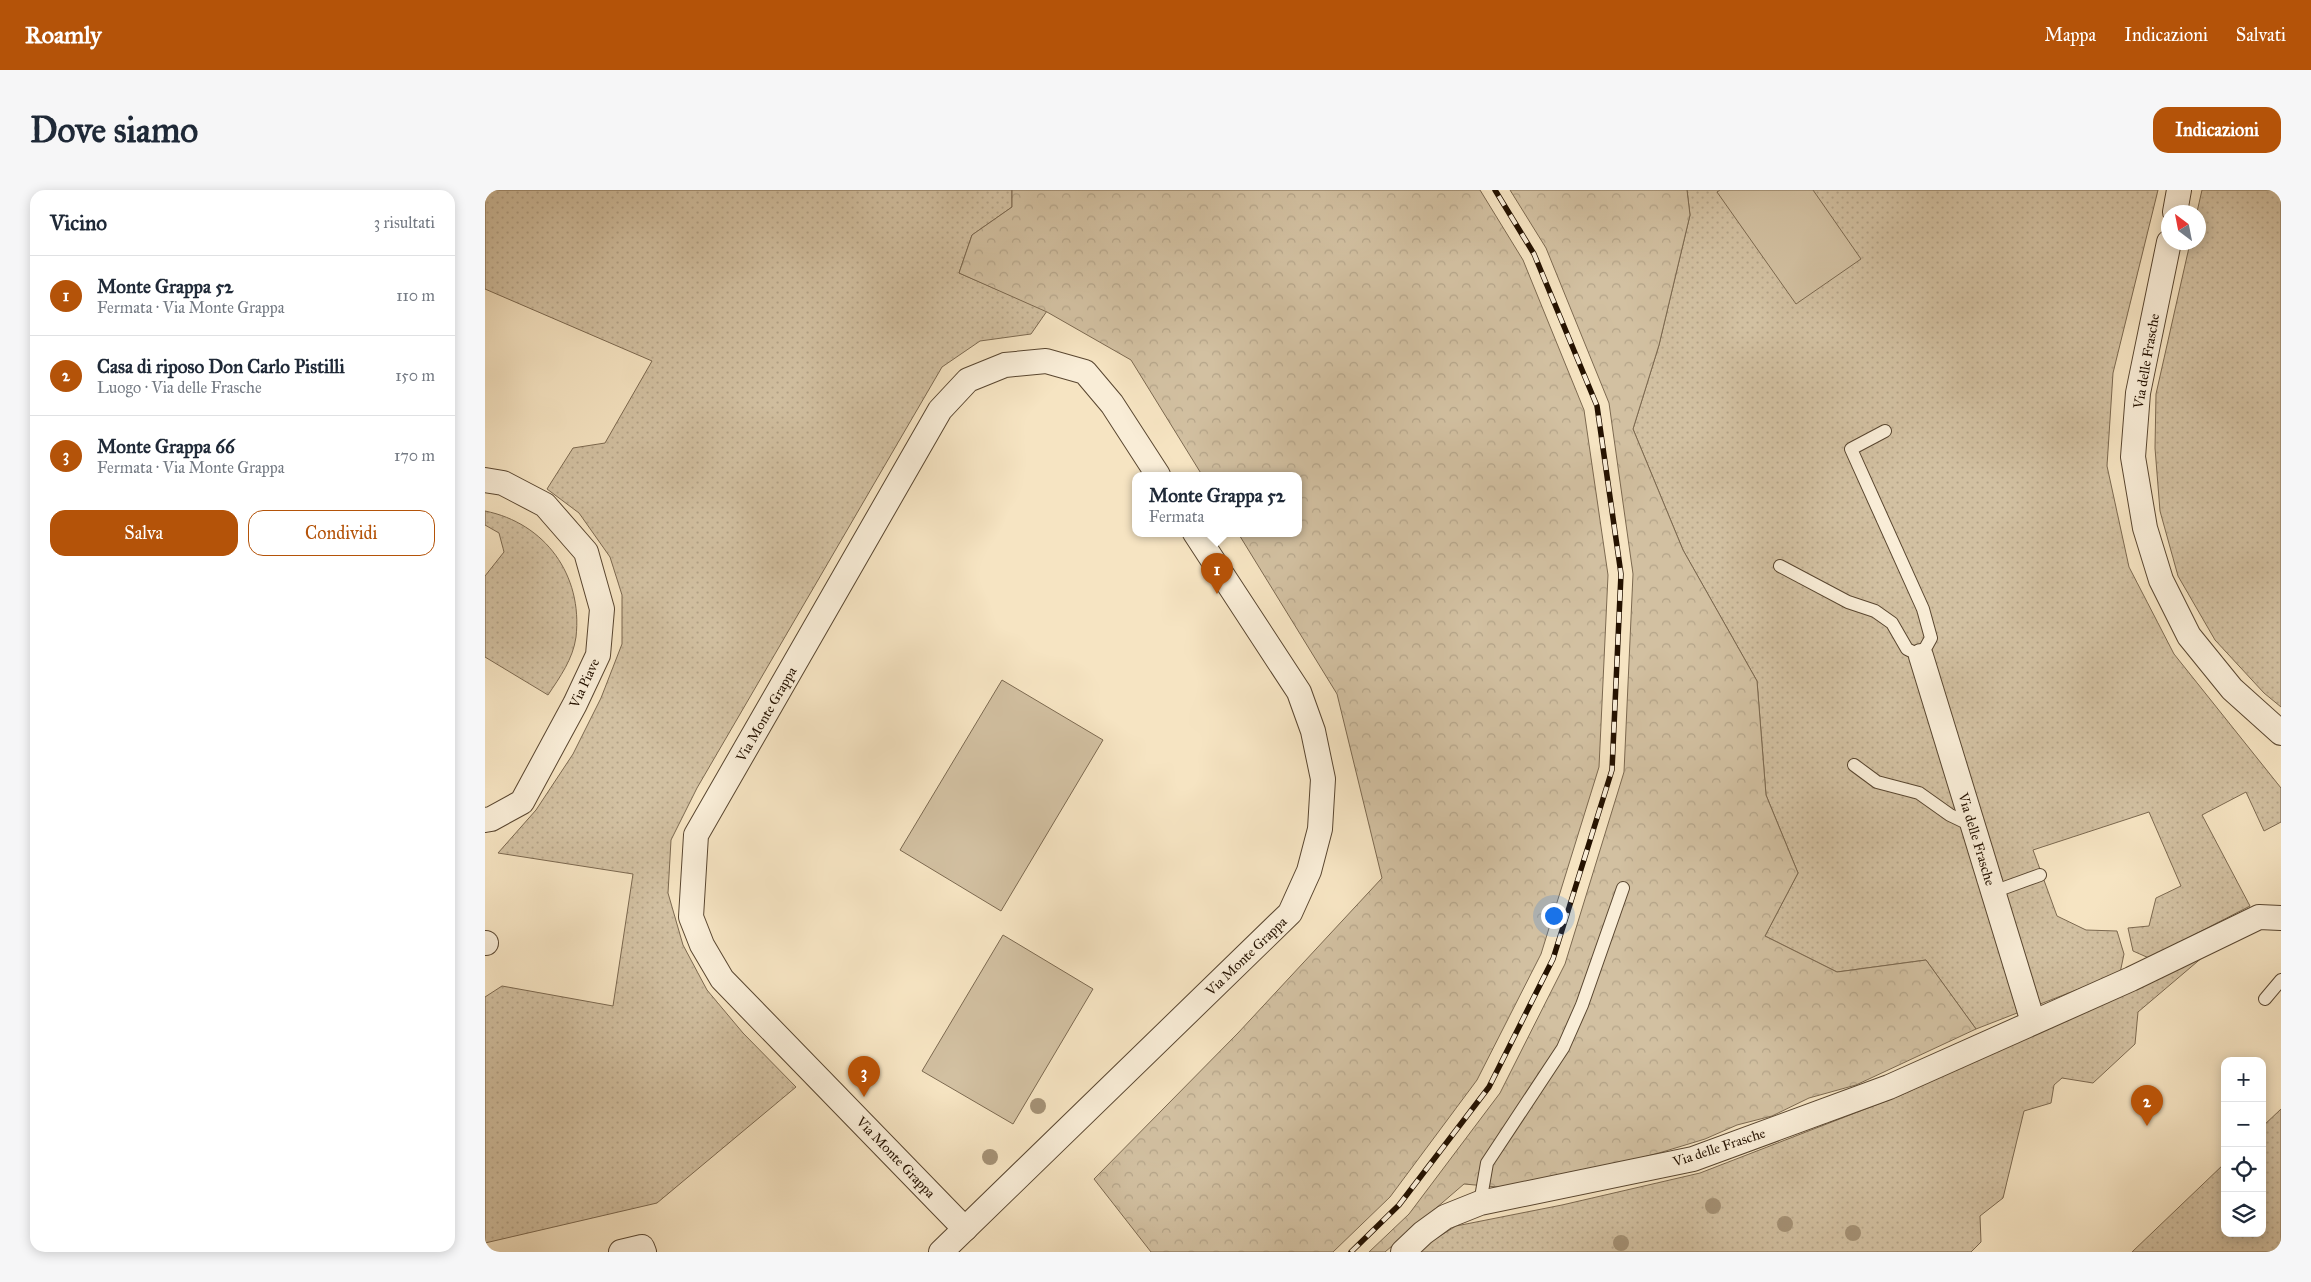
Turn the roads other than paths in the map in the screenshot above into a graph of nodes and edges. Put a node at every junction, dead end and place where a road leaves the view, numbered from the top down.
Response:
1 (2179, 190) edge
2 (2176, 205) edge
3 (2167, 250) edge
4 (1885, 431) dead end
5 (1156, 472) edge
6 (485, 480) edge
7 (1198, 537) edge
8 (1780, 566) dead end
9 (1921, 656) junction
10 (2281, 733) edge
11 (1855, 765) dead end
12 (485, 820) edge
13 (1973, 826) junction
14 (2040, 875) dead end
15 (1623, 888) dead end
16 (1993, 892) junction
17 (2281, 918) edge
18 (2281, 980) edge
19 (2265, 999) dead end
20 (2033, 1022) junction
21 (1480, 1203) junction
22 (965, 1230) junction
23 (621, 1252) edge
24 (644, 1252) edge
25 (941, 1252) edge
26 (1403, 1252) edge

1 - 2 street
3 - 10 street, Via delle Frasche
4 - 9 lane
5 - 22 street, Via Monte Grappa
6 - 12 street, Via Piave
7 - 22 street, Via Monte Grappa
8 - 9 lane
9 - 13 street, Via delle Frasche
11 - 13 lane
13 - 16 street, Via delle Frasche
14 - 16 lane
15 - 21 lane
16 - 20 street, Via delle Frasche
17 - 20 street, Via delle Frasche
18 - 19 lane
20 - 21 street, Via delle Frasche
21 - 26 street, Via delle Frasche
22 - 25 street, Via Monte Grappa
23 - 24 street

